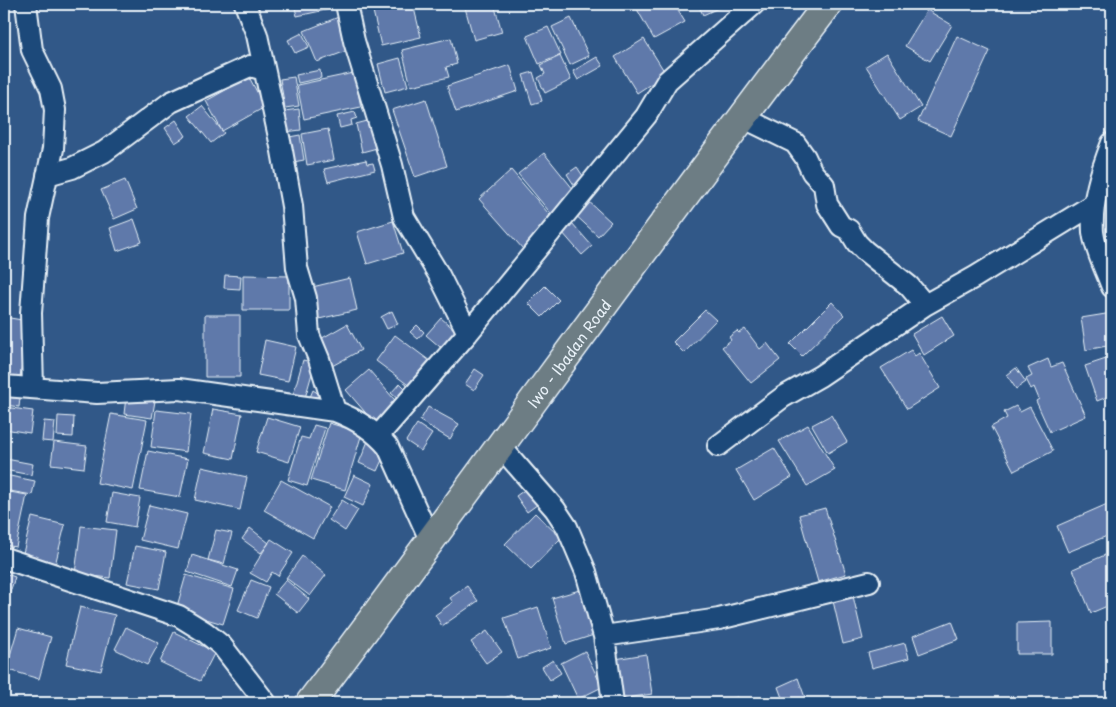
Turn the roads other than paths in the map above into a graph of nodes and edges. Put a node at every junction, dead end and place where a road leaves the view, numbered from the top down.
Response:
1 (26, 4) edge
2 (245, 4) edge
3 (346, 4) edge
4 (754, 4) edge
5 (828, 4) edge
6 (264, 70) junction
7 (742, 117) junction
8 (1112, 143) edge
9 (47, 175) junction
10 (1094, 204) junction
11 (1112, 287) edge
12 (925, 305) junction
13 (468, 333) junction
14 (4, 386) edge
15 (33, 388) junction
16 (335, 412) junction
17 (379, 435) junction
18 (718, 446) dead end
19 (501, 447) junction
20 (431, 542) junction
21 (4, 558) edge
22 (869, 582) dead end
23 (604, 636) junction
24 (266, 703) edge
25 (310, 703) edge
26 (613, 703) edge

1 - 9 street
2 - 6 street
3 - 13 street
4 - 13 street
5 - 7 main road, Iwo - Ibadan Road
6 - 9 street
6 - 16 street
7 - 12 street
7 - 19 main road, Iwo - Ibadan Road
8 - 10 street
9 - 15 street
10 - 11 street
10 - 12 street
12 - 18 street
13 - 17 street
14 - 15 street
15 - 16 street
16 - 17 street
17 - 20 street
19 - 20 main road, Iwo - Ibadan Road
19 - 23 street
20 - 25 main road, Iwo - Ibadan Road
21 - 24 street
22 - 23 street
23 - 26 street

